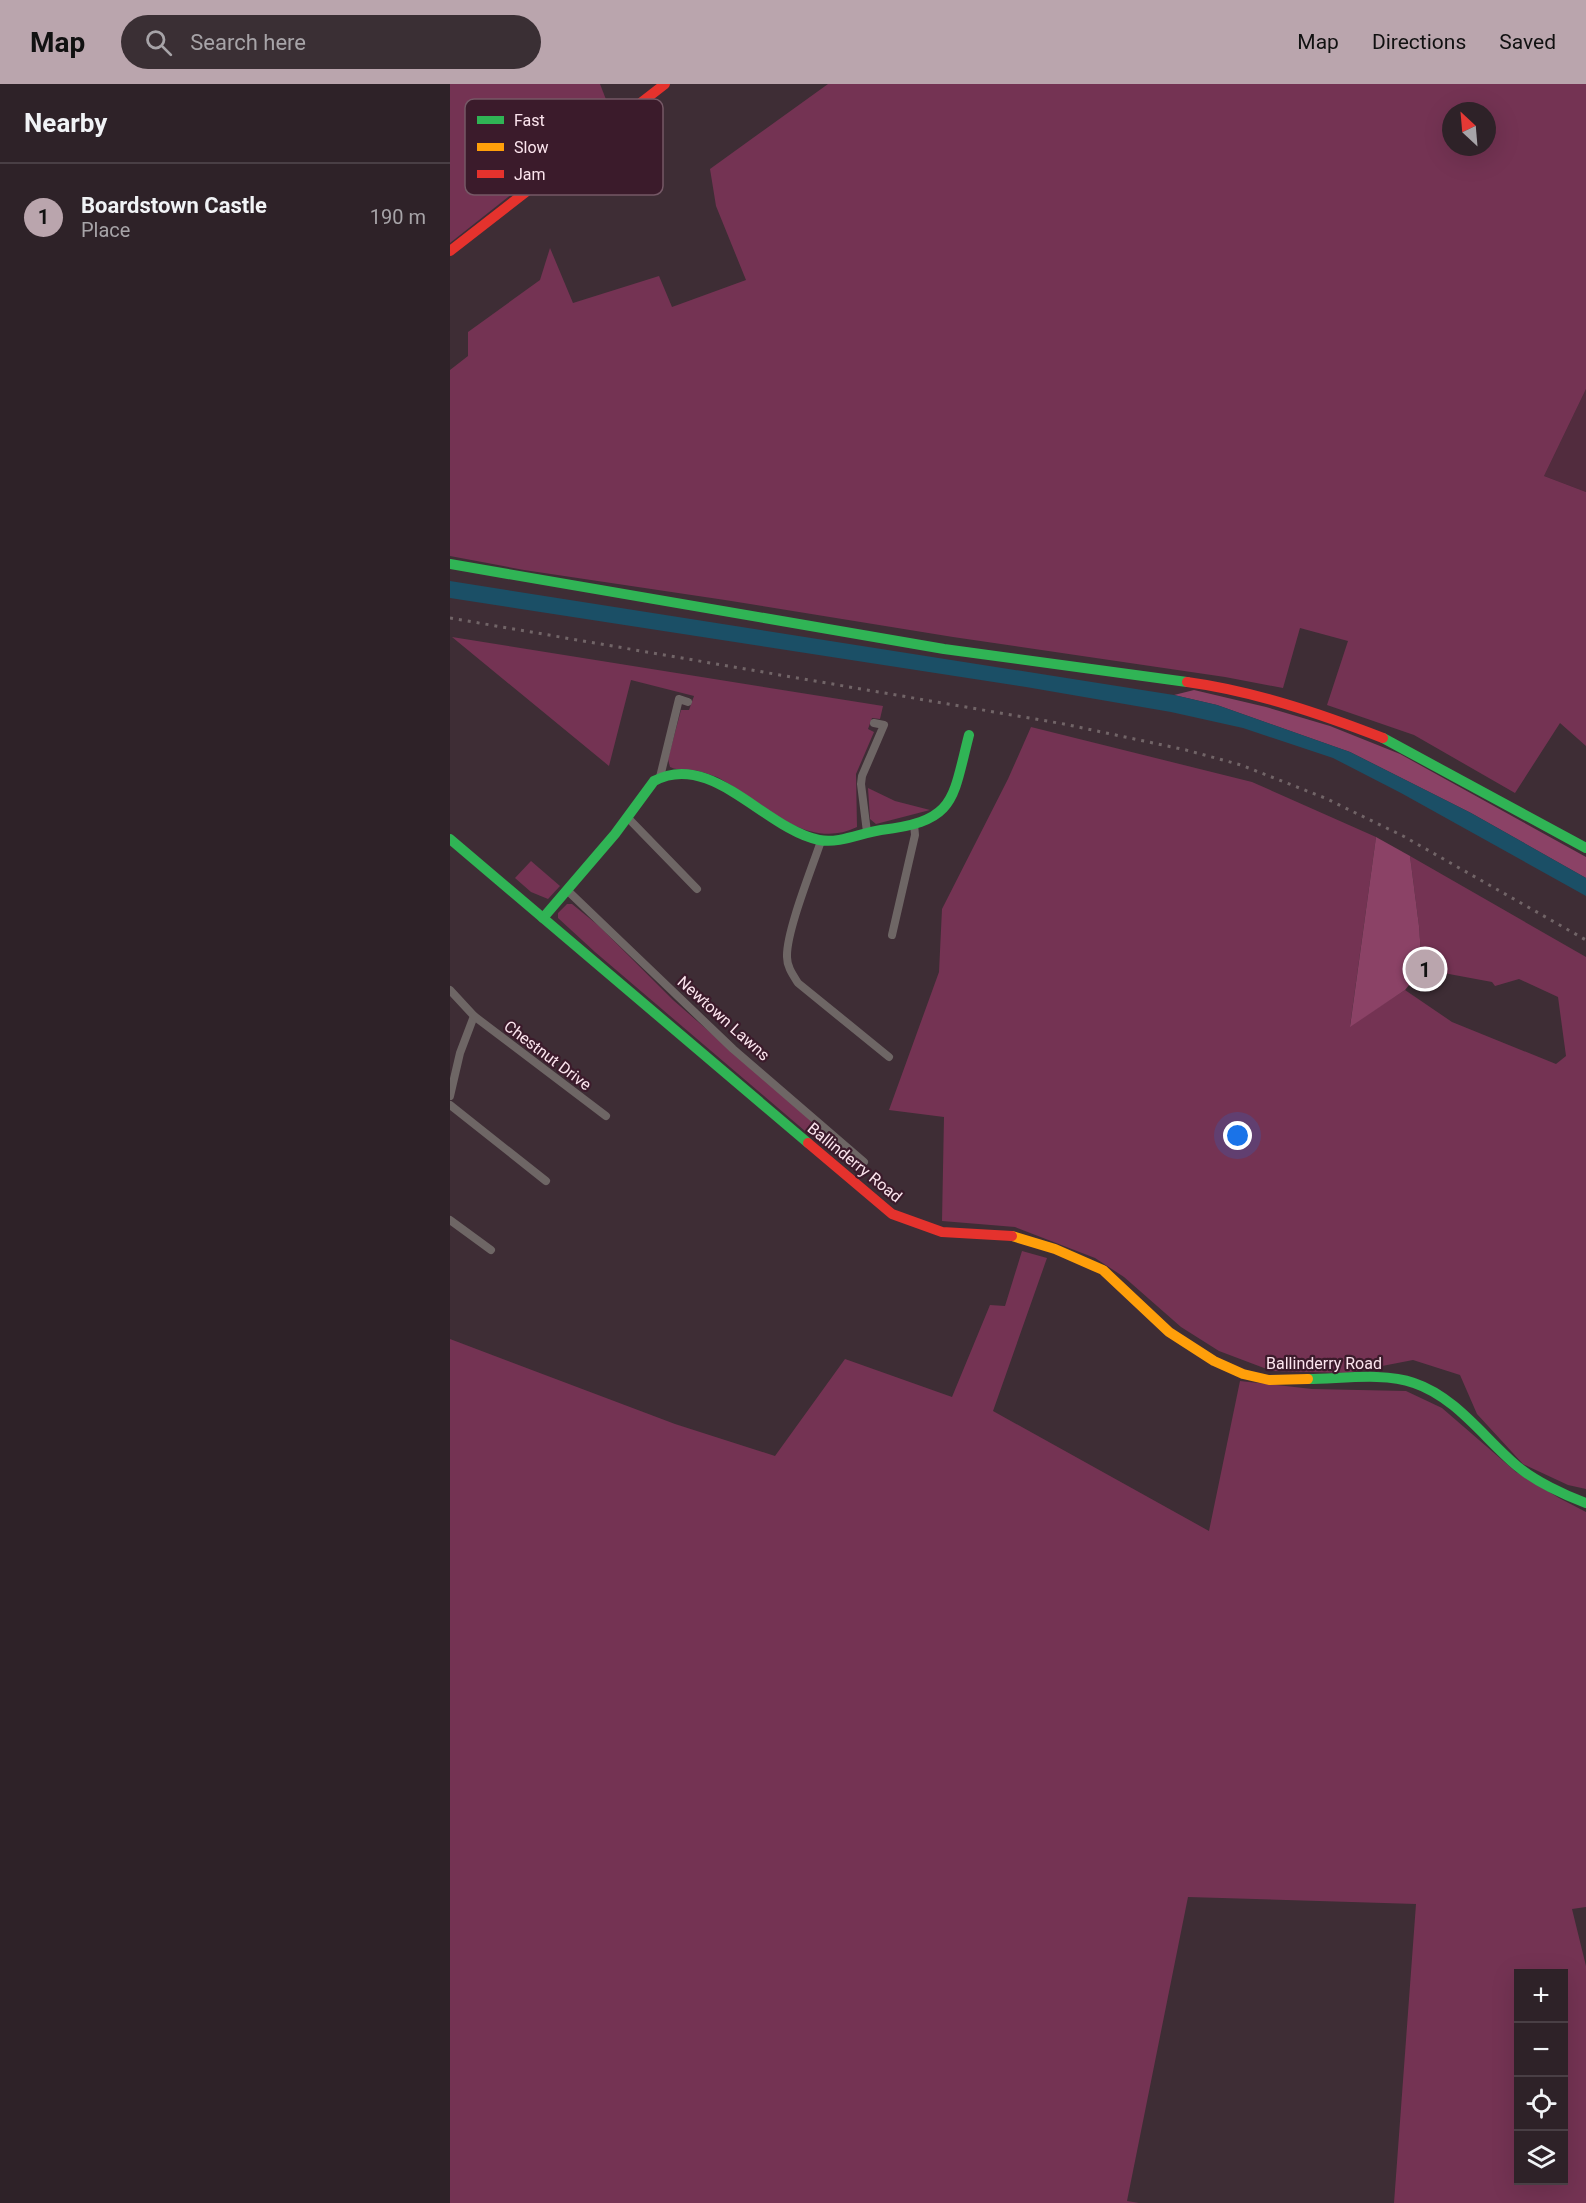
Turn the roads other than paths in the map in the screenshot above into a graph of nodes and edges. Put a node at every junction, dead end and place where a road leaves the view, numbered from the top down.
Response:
1 (665, 84) edge
2 (646, 99) edge
3 (522, 195) edge
4 (450, 251) edge
5 (450, 564) edge
6 (688, 702) dead end
7 (873, 723) dead end
8 (969, 735) dead end
9 (660, 777) junction
10 (628, 818) junction
11 (914, 824) junction
12 (867, 832) junction
13 (450, 839) edge
14 (821, 841) junction
15 (1586, 848) edge
16 (697, 889) dead end
17 (568, 891) junction
18 (543, 918) junction
19 (892, 935) dead end
20 (450, 990) edge
21 (474, 1016) junction
22 (889, 1057) dead end
23 (450, 1096) edge
24 (450, 1105) edge
25 (606, 1116) dead end
26 (864, 1162) dead end
27 (546, 1181) dead end
28 (450, 1220) edge
29 (491, 1250) dead end
30 (1586, 1503) edge

1 - 2 street
3 - 4 street
5 - 15 street
6 - 9 street
7 - 12 street
8 - 11 street
9 - 10 street
9 - 14 street
10 - 16 street
10 - 17 street
11 - 12 street
11 - 19 street
12 - 14 street
13 - 18 street, Ballinderry Road
14 - 22 street
17 - 18 street
17 - 26 street, Newtown Lawns
18 - 30 street, Ballinderry Road
20 - 21 street, Chestnut Drive
21 - 23 street
21 - 25 street, Chestnut Drive
24 - 27 street
28 - 29 street

